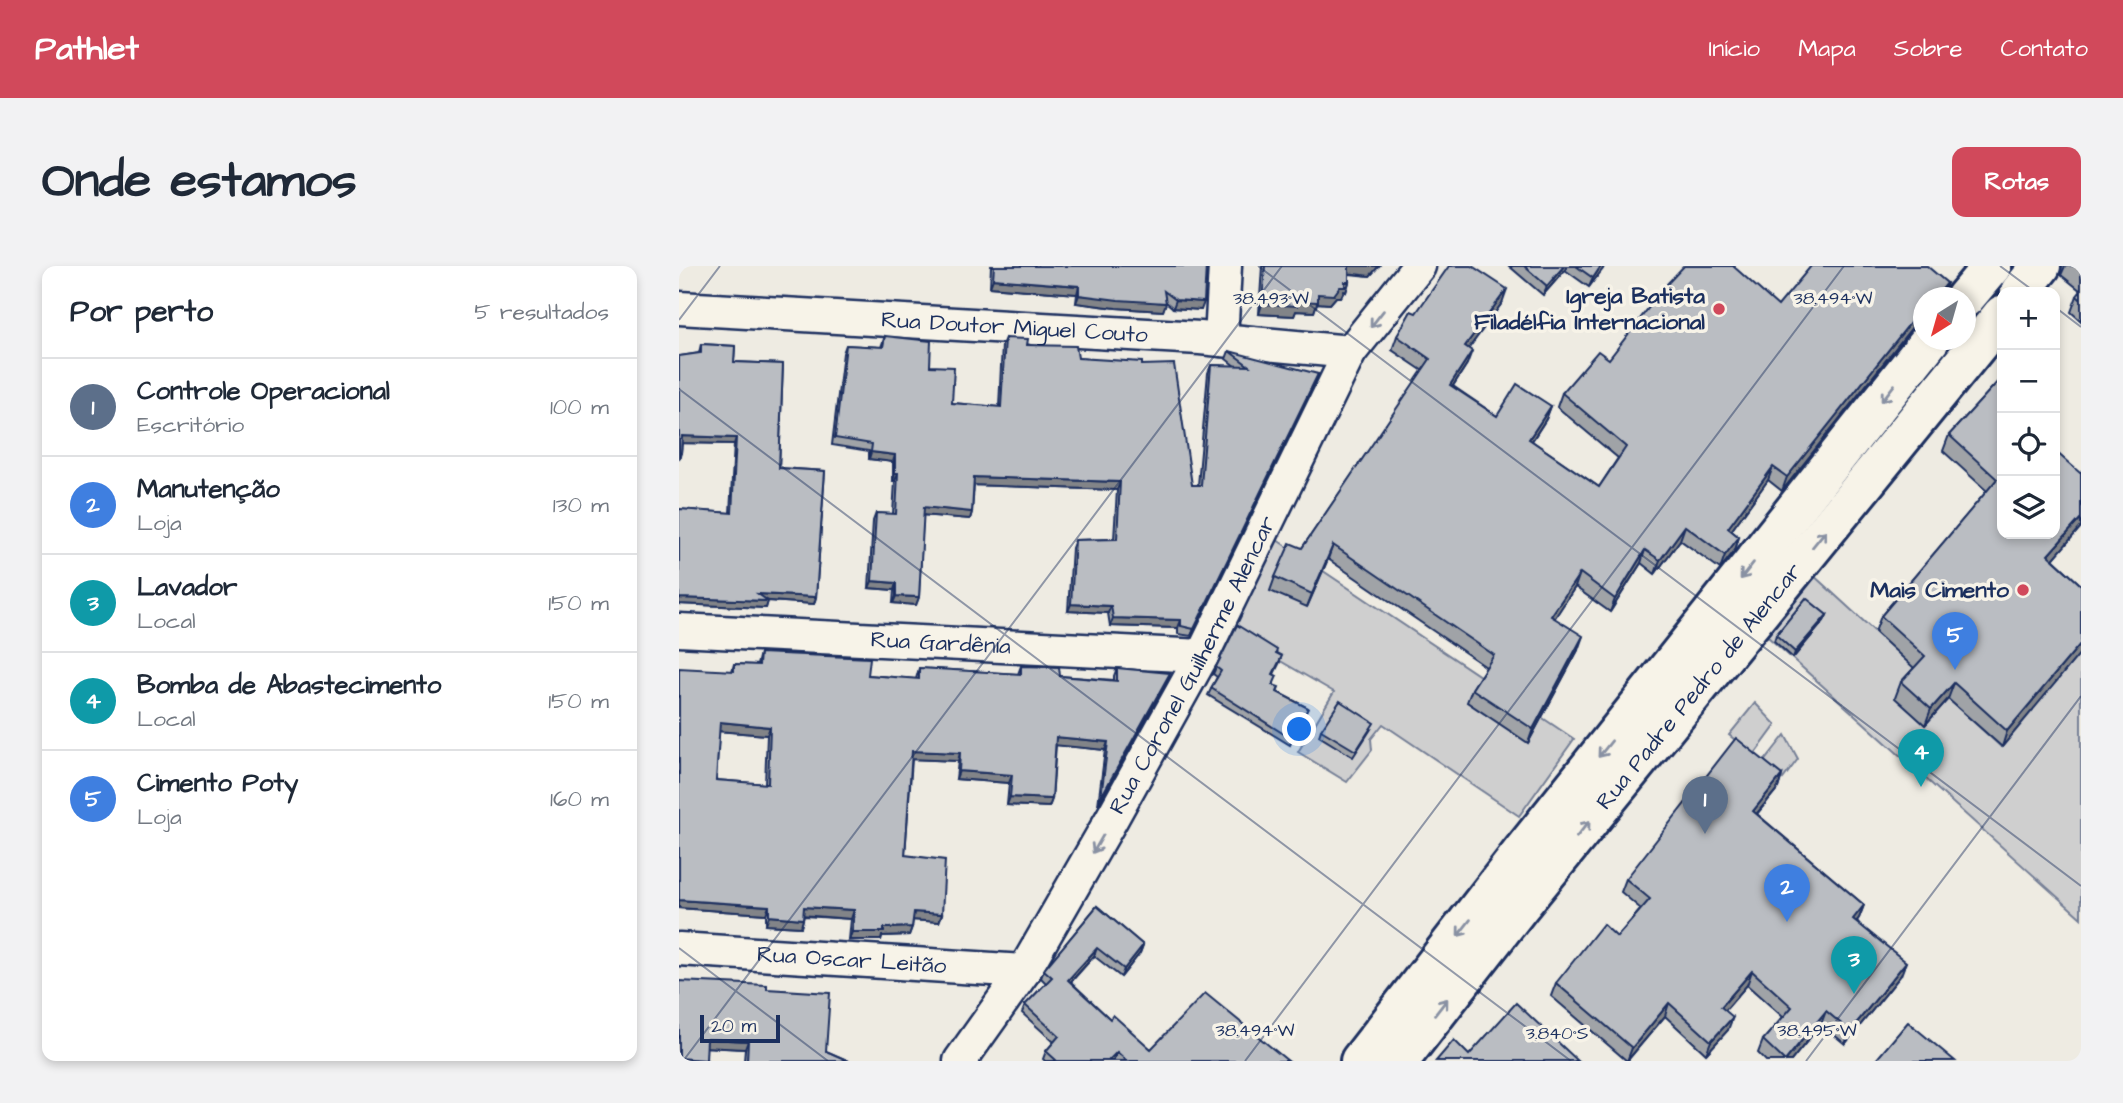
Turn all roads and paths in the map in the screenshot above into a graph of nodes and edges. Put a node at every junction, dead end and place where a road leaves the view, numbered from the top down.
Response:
1 (1226, 266) edge
2 (1419, 266) edge
3 (1992, 266) edge
4 (2041, 266) edge
5 (1974, 287) edge
6 (2024, 287) edge
7 (679, 308) edge
8 (1997, 320) edge
9 (1221, 340) junction
10 (1923, 350) edge
11 (1350, 352) junction
12 (679, 630) edge
13 (1202, 656) junction
14 (1699, 659) junction
15 (679, 949) edge
16 (1024, 971) junction
17 (960, 1061) edge
18 (1360, 1061) edge
19 (1399, 1061) edge

1 - 9 street
2 -> 11 street, Rua Coronel Guilherme Alencar
3 - 5 main road
4 - 6 main road
7 - 9 street, Rua Doutor Miguel Couto
14 -> 8 main road, Rua Padre Pedro de Alencar
9 - 11 street, Rua Doutor Miguel Couto
10 -> 14 main road, Rua Padre Pedro de Alencar
11 - 13 street, Rua Coronel Guilherme Alencar
12 - 13 street, Rua Gardênia
13 -> 16 street, Rua Coronel Guilherme Alencar
14 -> 18 main road, Rua Padre Pedro de Alencar
19 -> 14 main road, Rua Padre Pedro de Alencar
15 - 16 street, Rua Oscar Leitão
16 - 17 street, Rua Coronel Guilherme Alencar

